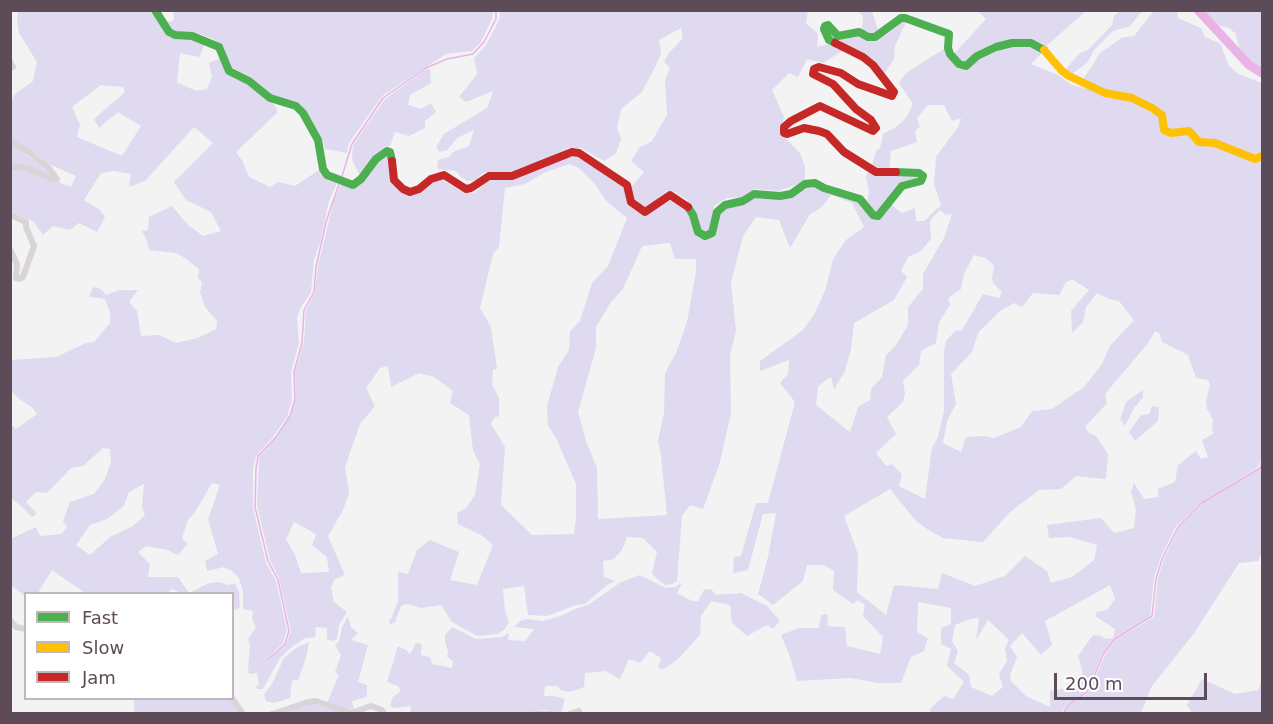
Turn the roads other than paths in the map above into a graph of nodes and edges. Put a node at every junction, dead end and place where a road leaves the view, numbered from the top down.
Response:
1 (155, 10) edge
2 (10, 61) edge
3 (10, 68) edge
4 (10, 141) edge
5 (1263, 156) edge
6 (10, 167) edge
7 (10, 215) edge
8 (10, 249) edge
9 (10, 620) edge
10 (24, 629) edge
11 (233, 700) edge
12 (579, 711) dead end
13 (383, 712) edge
14 (243, 714) edge
15 (272, 714) edge
16 (390, 714) edge
17 (533, 714) edge
18 (554, 714) edge
19 (570, 714) edge

1 - 5 street
2 - 3 street
4 - 6 street
7 - 8 street
9 - 10 street
11 - 14 street
12 - 19 street
13 - 15 street
13 - 16 street
17 - 18 street

